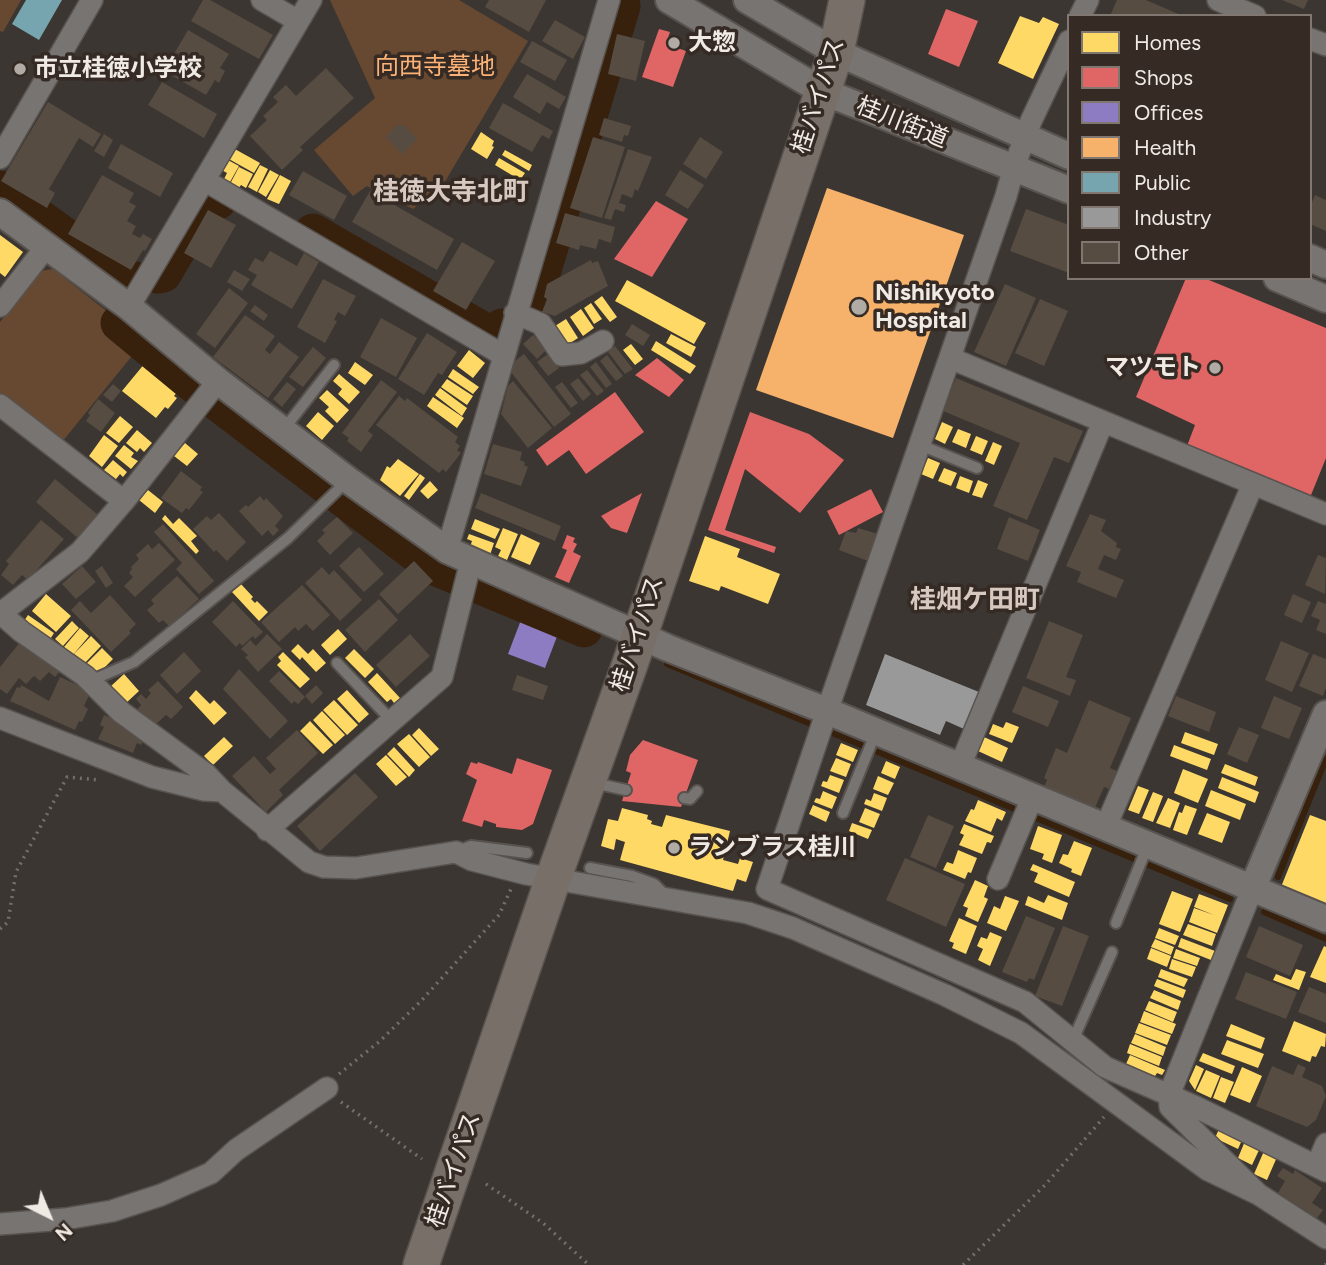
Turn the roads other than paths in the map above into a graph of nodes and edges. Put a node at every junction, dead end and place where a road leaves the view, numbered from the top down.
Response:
1 (92, 0) edge
2 (262, 0) edge
3 (311, 0) edge
4 (609, 0) edge
5 (669, 0) edge
6 (747, 0) edge
7 (847, 0) edge
8 (1218, 0) edge
9 (1250, 14) edge
10 (298, 21) junction
11 (1067, 45) edge
12 (836, 52) junction
13 (822, 91) junction
14 (1025, 138) junction
15 (1067, 155) edge
16 (0, 158) edge
17 (1014, 167) junction
18 (204, 180) junction
19 (1067, 189) edge
20 (0, 212) edge
21 (46, 247) junction
22 (1282, 280) edge
23 (1326, 299) edge
24 (0, 306) edge
25 (129, 307) junction
26 (515, 313) junction
27 (603, 341) dead end
28 (503, 355) junction
29 (950, 358) junction
30 (334, 365) dead end
31 (211, 390) junction
32 (0, 405) edge
33 (1104, 422) junction
34 (284, 430) junction
35 (920, 444) junction
36 (977, 468) dead end
37 (1253, 484) junction
38 (340, 488) junction
39 (124, 501) junction
40 (1326, 514) edge
41 (462, 568) junction
42 (1, 613) edge
43 (638, 635) junction
44 (337, 663) dead end
45 (90, 681) junction
46 (827, 711) junction
47 (1326, 717) edge
48 (0, 718) edge
49 (392, 721) junction
50 (876, 731) junction
51 (960, 766) junction
52 (588, 781) junction
53 (626, 790) dead end
54 (222, 791) junction
55 (697, 791) dead end
56 (684, 798) dead end
57 (1028, 808) junction
58 (843, 813) dead end
59 (1106, 826) junction
60 (267, 830) junction
61 (456, 852) junction
62 (527, 853) dead end
63 (1144, 856) junction
64 (590, 868) dead end
65 (553, 879) junction
66 (998, 879) dead end
67 (1253, 887) junction
68 (670, 900) junction
69 (1326, 919) edge
70 (1116, 923) dead end
71 (1112, 953) dead end
72 (1073, 1040) junction
73 (327, 1088) road end
74 (1169, 1095) junction
75 (1326, 1144) edge
76 (1321, 1168) edge
77 (1258, 1194) junction
78 (0, 1224) edge
79 (1326, 1238) edge
80 (421, 1265) edge

1 - 16 street
2 - 10 street
3 - 10 street
4 - 26 street
5 - 13 street, 桂川街道
6 - 12 street, 桂川街道
7 - 12 highway, 桂バイパス
8 - 9 street
10 - 18 street
11 - 14 street
12 - 13 highway, 桂バイパス
12 - 14 street, 桂川街道
13 - 17 street, 桂川街道
13 - 43 highway, 桂バイパス
14 - 15 street, 桂川街道
14 - 17 street
17 - 19 street, 桂川街道
17 - 29 street
18 - 25 street
18 - 28 street
20 - 21 street
21 - 24 street
21 - 25 street
22 - 23 street
25 - 31 street
26 - 27 street
26 - 28 street
28 - 41 street
29 - 33 street
29 - 35 street
30 - 34 lane
31 - 34 street
31 - 39 street
32 - 39 street
33 - 37 street
33 - 51 street
34 - 38 street
35 - 36 lane
35 - 46 street
37 - 40 street
37 - 59 street
38 - 41 street
38 - 45 lane
39 - 42 street
41 - 43 street
41 - 49 street
42 - 45 street
43 - 46 street
43 - 52 highway, 桂バイパス
44 - 49 lane
45 - 54 street
46 - 50 street
46 - 72 street
47 - 67 street
48 - 54 street
49 - 60 street
50 - 51 street
50 - 58 lane
51 - 57 street
52 - 53 lane
52 - 65 highway, 桂バイパス
54 - 60 street
55 - 56 lane
57 - 59 street
57 - 66 street
59 - 63 street
60 - 61 street
61 - 62 lane
61 - 65 street
63 - 67 street
63 - 70 lane
64 - 68 lane
65 - 68 street
65 - 80 highway, 桂バイパス
67 - 69 street
67 - 74 street
68 - 77 street
71 - 72 lane
72 - 74 street
73 - 78 street
74 - 76 street
74 - 77 street
75 - 76 street
77 - 79 street

